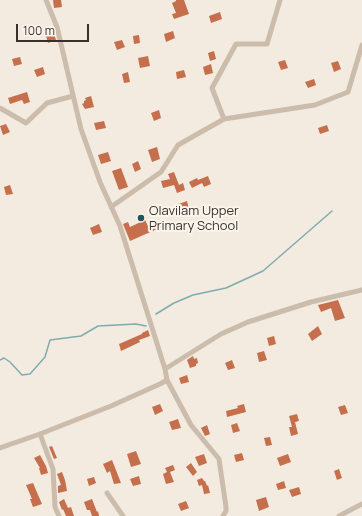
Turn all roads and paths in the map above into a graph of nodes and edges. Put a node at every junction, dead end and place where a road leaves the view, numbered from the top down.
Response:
1 (46, 0) edge
2 (280, 0) edge
3 (362, 45) edge
4 (73, 96) junction
5 (0, 108) edge
6 (224, 119) junction
7 (111, 207) junction
8 (362, 290) edge
9 (166, 369) junction
10 (168, 380) junction
11 (40, 434) junction
12 (0, 448) edge
13 (107, 493) dead end
14 (362, 504) edge
15 (59, 516) edge
16 (123, 516) edge
17 (223, 516) edge
18 (339, 516) edge

1 - 4 street
2 - 6 street
3 - 6 street
4 - 5 street
4 - 7 street
6 - 7 street
7 - 9 street
8 - 9 street
9 - 10 street
10 - 11 street
10 - 17 street
11 - 12 street
11 - 15 street
13 - 16 street
14 - 18 street

